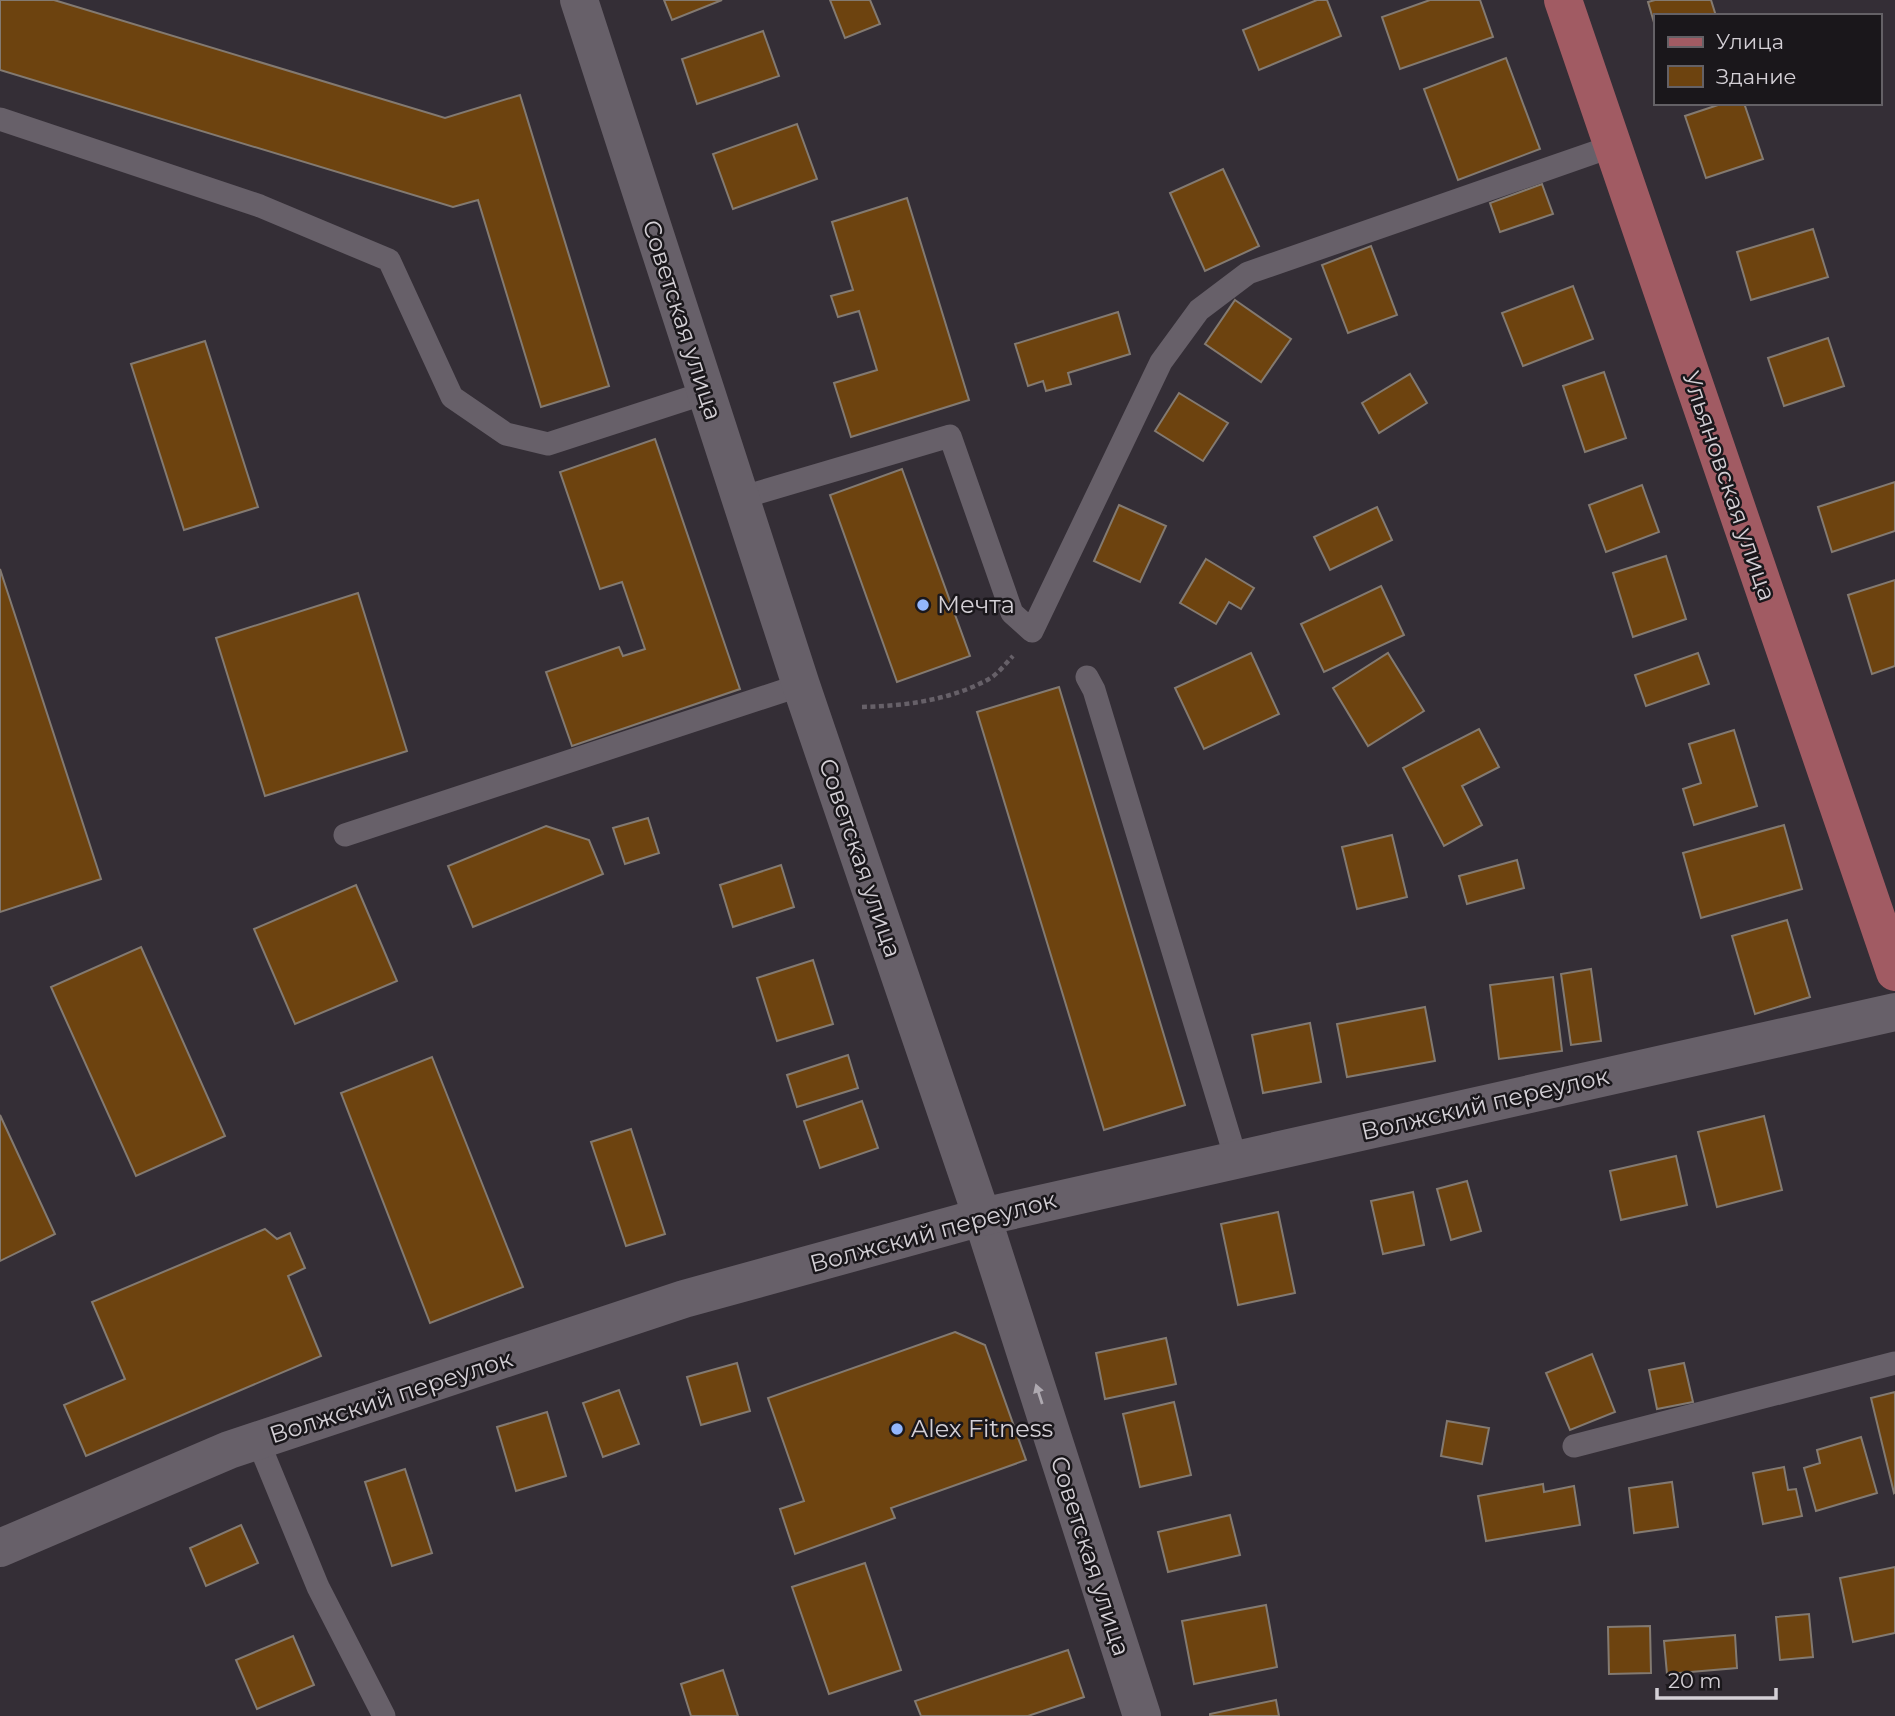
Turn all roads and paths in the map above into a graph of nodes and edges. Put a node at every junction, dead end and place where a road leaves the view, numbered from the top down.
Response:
1 (579, 0) edge
2 (1563, 0) edge
3 (0, 119) edge
4 (1613, 146) junction
5 (705, 393) junction
6 (740, 498) junction
7 (1032, 631) junction
8 (1087, 677) dead end
9 (801, 685) junction
10 (862, 707) dead end
11 (345, 835) dead end
12 (1895, 972) edge
13 (1895, 1012) edge
14 (1236, 1159) junction
15 (982, 1217) junction
16 (1895, 1363) edge
17 (258, 1441) junction
18 (1574, 1446) dead end
19 (0, 1548) edge
20 (384, 1716) edge
21 (1142, 1716) edge

1 - 5 street, Советская улица
2 - 4 main road, Ульяновская улица
3 - 5 lane
4 - 7 lane
4 - 12 main road, Ульяновская улица
5 - 6 street, Советская улица
6 - 7 lane
6 - 9 street, Советская улица
7 - 10 path
8 - 14 lane
9 - 11 lane
9 - 15 street, Советская улица
13 - 14 street, Волжский переулок
14 - 15 street, Волжский переулок
15 - 17 street, Волжский переулок
21 -> 15 street, Советская улица
16 - 18 lane
17 - 19 street, Волжский переулок
17 - 20 lane

